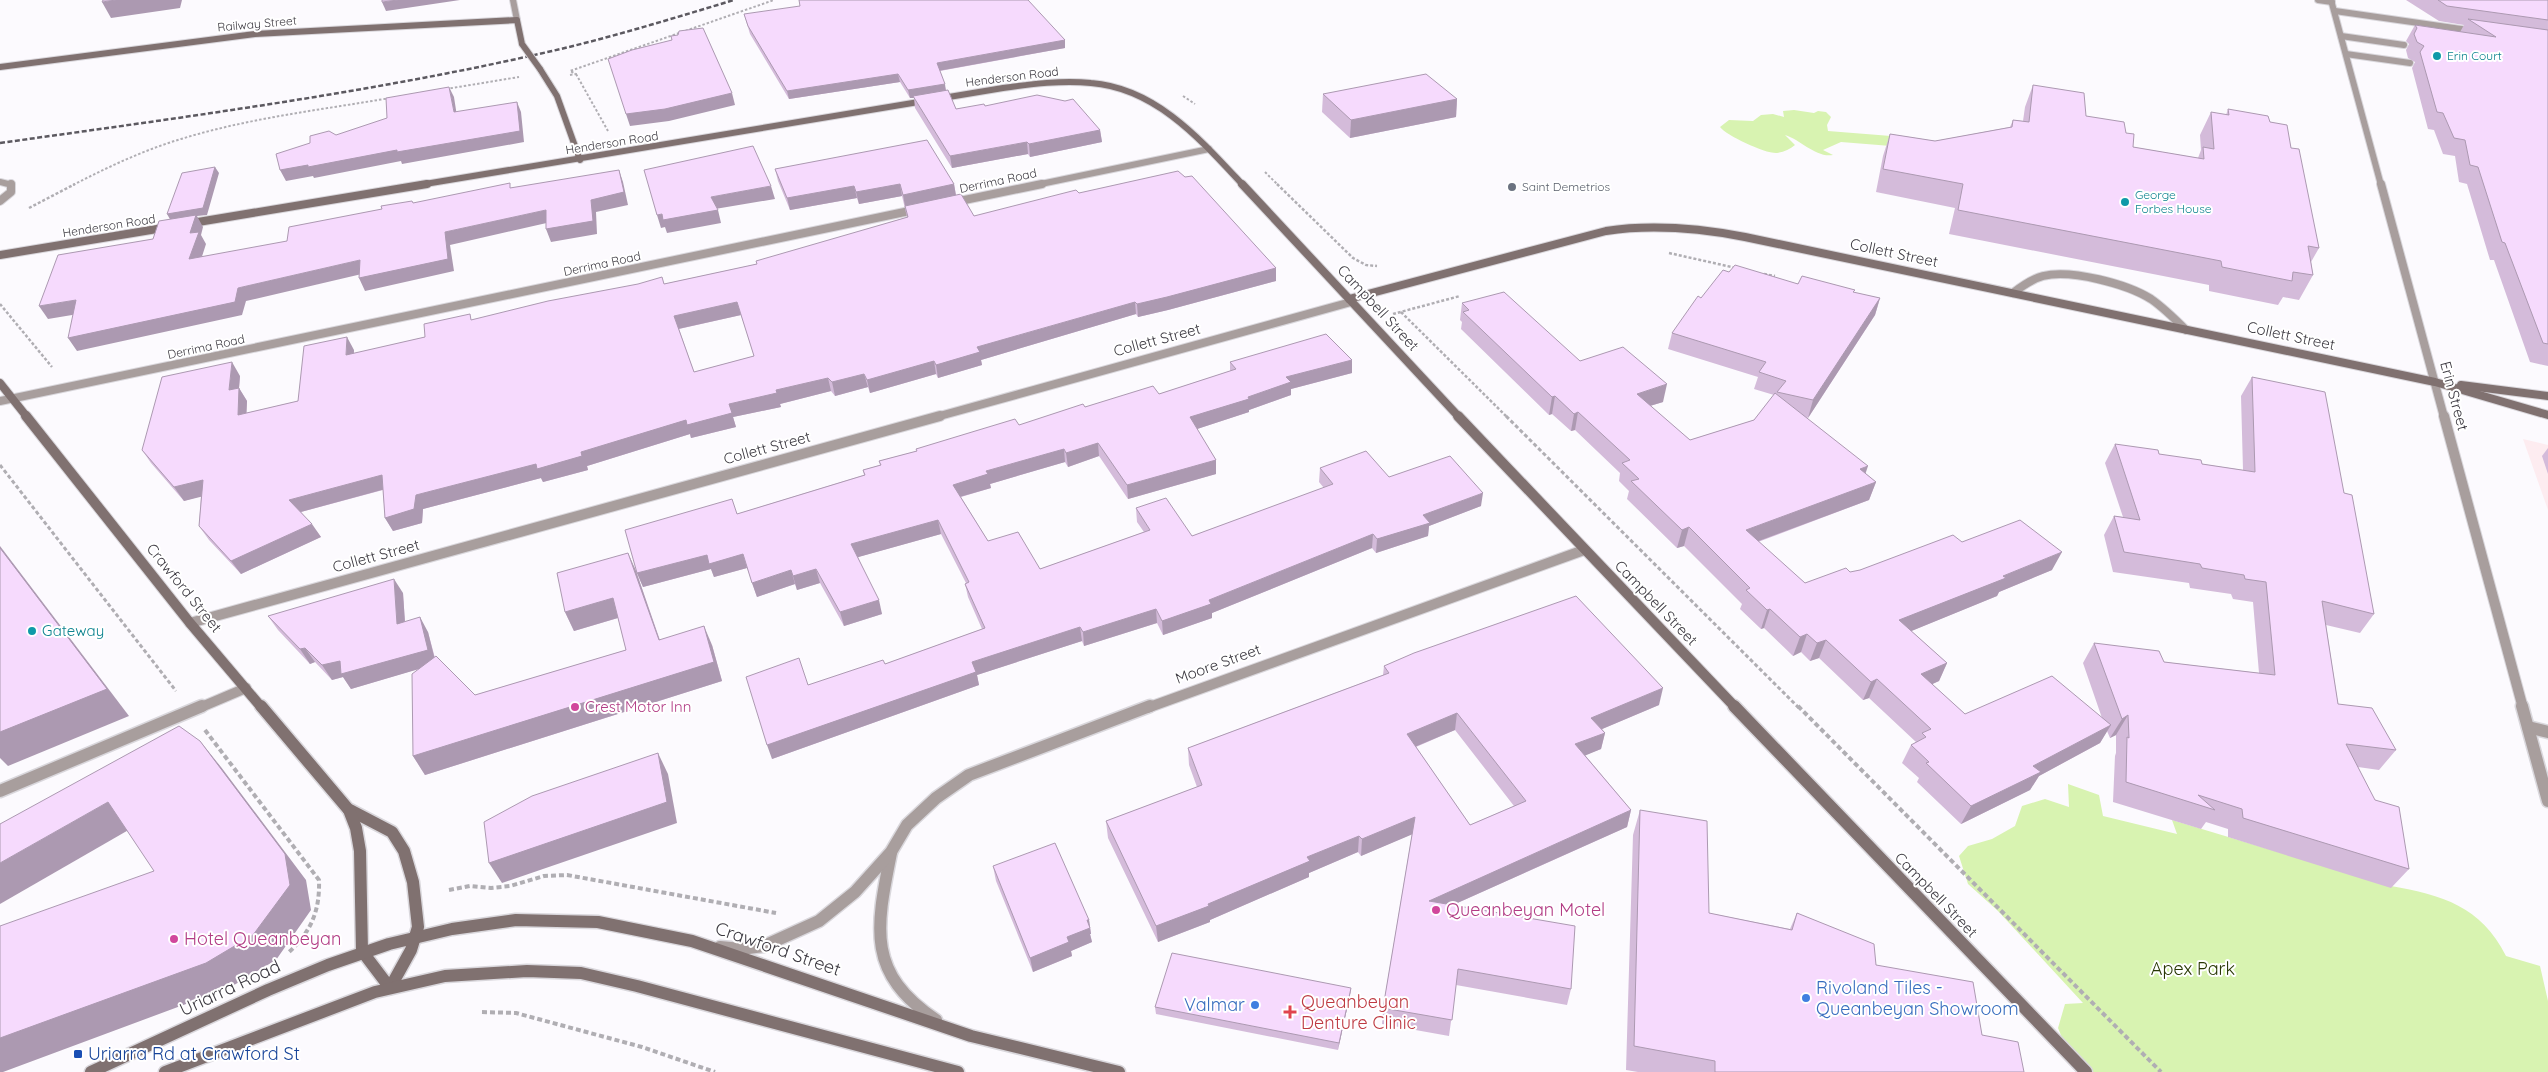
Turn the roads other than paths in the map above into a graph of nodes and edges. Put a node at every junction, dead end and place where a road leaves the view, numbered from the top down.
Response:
1 (513, 0) edge
2 (2318, 0) edge
3 (2332, 1) edge
4 (2335, 11) junction
5 (517, 20) junction
6 (2480, 32) edge
7 (2341, 36) junction
8 (2404, 45) dead end
9 (2346, 54) junction
10 (2410, 63) dead end
11 (0, 67) edge
12 (1209, 149) junction
13 (580, 160) junction
14 (0, 182) edge
15 (0, 201) edge
16 (944, 204) edge
17 (924, 208) edge
18 (0, 255) edge
19 (2013, 293) junction
20 (1350, 300) junction
21 (2186, 330) junction
22 (2435, 382) junction
23 (0, 383) edge
24 (2548, 396) edge
25 (12, 398) junction
26 (0, 401) edge
27 (2548, 415) edge
28 (1584, 550) junction
29 (190, 623) junction
30 (246, 688) junction
31 (2528, 727) junction
32 (2548, 732) edge
33 (0, 791) edge
34 (2548, 801) edge
35 (348, 809) junction
36 (891, 852) junction
37 (417, 936) junction
38 (708, 945) junction
39 (362, 951) junction
40 (390, 988) junction
41 (971, 1036) junction
42 (91, 1072) edge
43 (165, 1072) edge
44 (958, 1072) edge
45 (1119, 1072) edge
46 (2086, 1072) edge

1 - 5 street
2 - 3 street
3 - 4 street, Erin Street
4 - 6 street
4 - 7 street, Erin Street
5 - 11 street, Railway Street
5 - 13 street, bridge
7 - 8 street
7 - 9 street, Erin Street
9 - 10 street
9 - 22 street, Erin Street
12 - 13 street, Henderson Road
12 - 16 street, Derrima Road
12 - 20 street, Campbell Street
13 - 18 street, Henderson Road
14 - 15 street
17 - 25 street, Derrima Road
19 - 20 street, Collett Street
19 - 21 street, Collett Street
19 - 21 street
20 - 28 street, Campbell Street
20 - 29 street, Collett Street
21 - 22 street, Collett Street
22 - 24 street, Collett Street
22 - 27 street, Collett Street
22 - 31 street, Erin Street
23 - 25 street, Crawford Street
25 - 26 street, Derrima Road
25 - 29 street, Crawford Street
28 - 36 street, Moore Street
28 - 46 street, Campbell Street
29 - 30 street, Crawford Street
30 - 33 street
30 - 35 street, Crawford Street
31 - 32 street
31 - 34 street, Erin Street
35 - 37 street, Crawford Street
35 - 39 street, Crawford Street
36 - 38 street, Moore Street
36 - 41 street, Moore Street
37 - 38 street, Crawford Street
37 - 39 street, Uriarra Road
37 - 40 street, Crawford Street
38 - 41 street, Crawford Street
39 - 40 street
39 - 42 street, Uriarra Road
40 - 43 street
40 - 44 street
41 - 45 street, Crawford Street

